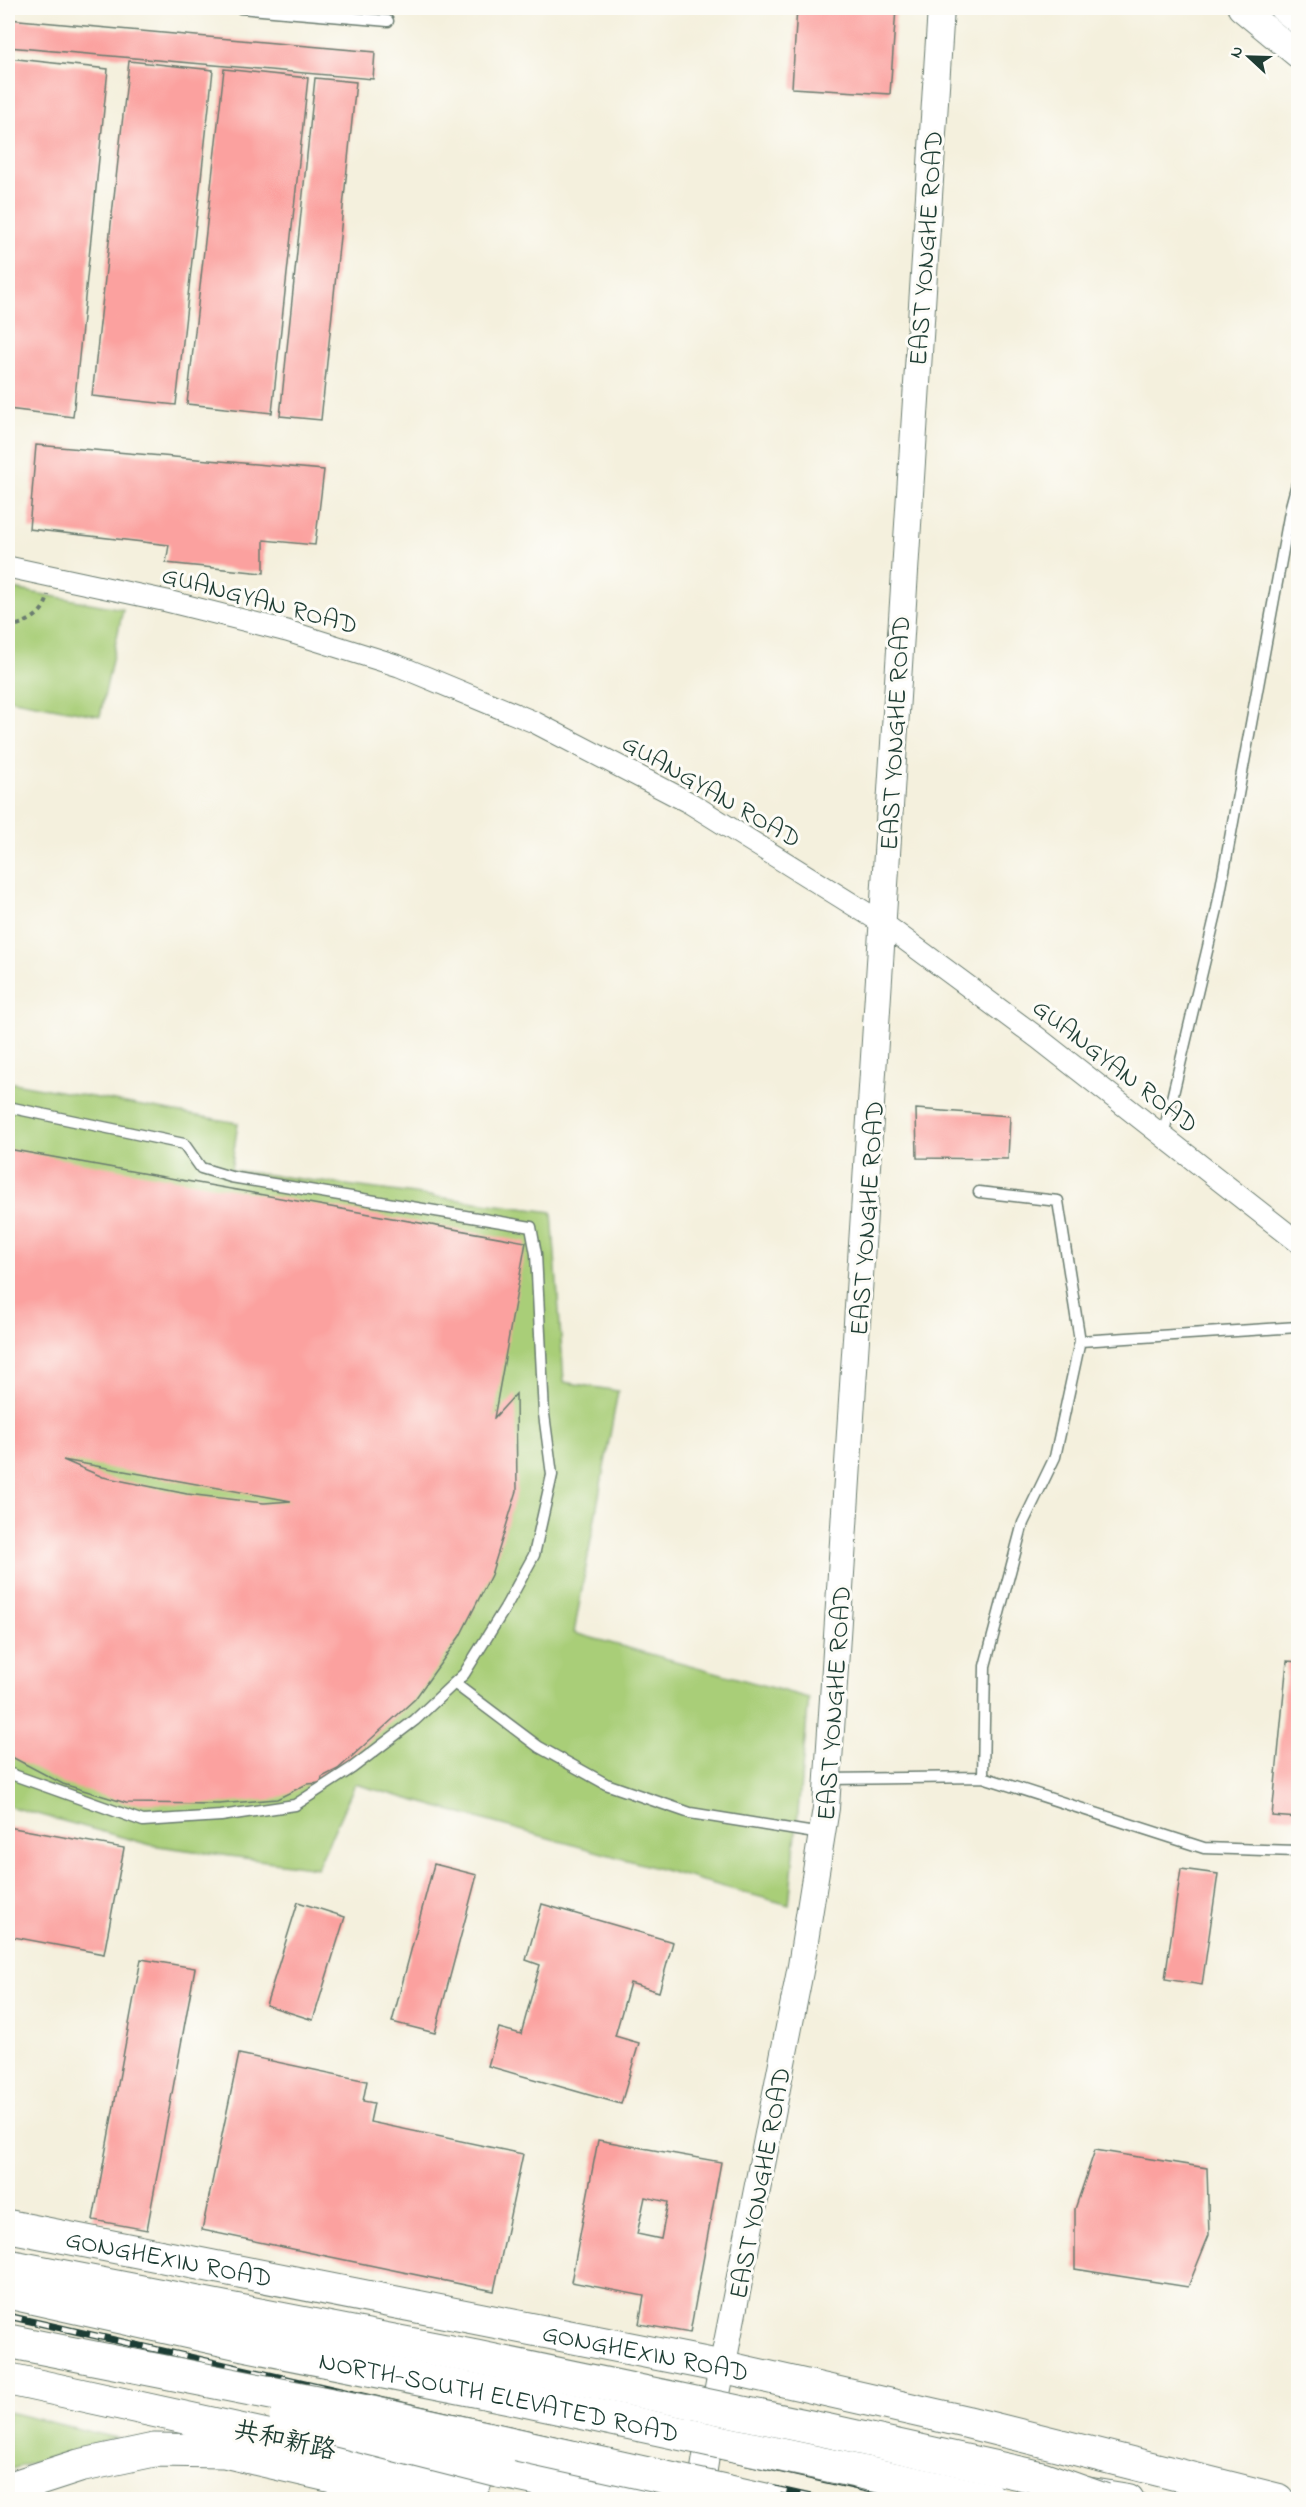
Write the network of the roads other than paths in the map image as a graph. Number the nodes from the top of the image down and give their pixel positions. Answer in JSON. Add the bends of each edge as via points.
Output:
{"nodes":[{"id":1,"x":240,"y":8,"type":"edge"},
{"id":2,"x":941,"y":8,"type":"edge"},
{"id":3,"x":1241,"y":8,"type":"edge"},
{"id":4,"x":1282,"y":8,"type":"edge"},
{"id":5,"x":388,"y":21,"type":"dead end"},
{"id":6,"x":1299,"y":21,"type":"edge"},
{"id":7,"x":1299,"y":55,"type":"edge"},
{"id":8,"x":1299,"y":480,"type":"edge"},
{"id":9,"x":8,"y":567,"type":"edge"},
{"id":10,"x":884,"y":924,"type":"junction"},
{"id":11,"x":8,"y":1107,"type":"edge"},
{"id":12,"x":1163,"y":1136,"type":"junction"},
{"id":13,"x":980,"y":1192,"type":"dead end"},
{"id":14,"x":1299,"y":1242,"type":"edge"},
{"id":15,"x":1299,"y":1327,"type":"edge"},
{"id":16,"x":1080,"y":1341,"type":"junction"},
{"id":17,"x":454,"y":1683,"type":"junction"},
{"id":18,"x":8,"y":1773,"type":"edge"},
{"id":19,"x":983,"y":1777,"type":"junction"},
{"id":20,"x":828,"y":1779,"type":"junction"},
{"id":21,"x":823,"y":1834,"type":"junction"},
{"id":22,"x":1299,"y":1851,"type":"edge"},
{"id":23,"x":8,"y":2226,"type":"edge"},
{"id":24,"x":8,"y":2261,"type":"edge"},
{"id":25,"x":8,"y":2266,"type":"edge"},
{"id":26,"x":210,"y":2266,"type":"junction"},
{"id":27,"x":8,"y":2292,"type":"edge"},
{"id":28,"x":167,"y":2296,"type":"junction"},
{"id":29,"x":8,"y":2341,"type":"edge"},
{"id":30,"x":8,"y":2347,"type":"edge"},
{"id":31,"x":8,"y":2361,"type":"edge"},
{"id":32,"x":724,"y":2367,"type":"junction"},
{"id":33,"x":8,"y":2379,"type":"edge"},
{"id":34,"x":308,"y":2407,"type":"junction"},
{"id":35,"x":712,"y":2419,"type":"junction"},
{"id":36,"x":232,"y":2427,"type":"junction"},
{"id":37,"x":337,"y":2450,"type":"junction"},
{"id":38,"x":8,"y":2489,"type":"edge"},
{"id":39,"x":704,"y":2498,"type":"edge"},
{"id":40,"x":437,"y":2499,"type":"edge"},
{"id":41,"x":562,"y":2499,"type":"edge"},
{"id":42,"x":636,"y":2499,"type":"edge"},
{"id":43,"x":766,"y":2499,"type":"edge"},
{"id":44,"x":991,"y":2499,"type":"edge"},
{"id":45,"x":1104,"y":2499,"type":"edge"},
{"id":46,"x":1128,"y":2499,"type":"edge"},
{"id":47,"x":1279,"y":2499,"type":"edge"}],
"edges":[{"from":1,"to":5,"type":"lane"},
{"from":2,"to":10,"type":"street","name":"EAST YONGHE ROAD"},
{"from":3,"to":7,"type":"street"},
{"from":4,"to":6,"type":"street"},
{"from":8,"to":12,"type":"lane","via":[[1217,909]]},
{"from":9,"to":10,"type":"street","name":"GUANGYAN ROAD","via":[[276,628],[410,670],[534,722],[690,803]]},
{"from":10,"to":12,"type":"street","name":"GUANGYAN ROAD"},
{"from":10,"to":20,"type":"street","name":"EAST YONGHE ROAD"},
{"from":11,"to":17,"type":"lane","via":[[184,1144],[201,1168],[231,1177],[531,1227],[552,1475],[534,1555],[464,1674]]},
{"from":12,"to":14,"type":"street","name":"GUANGYAN ROAD"},
{"from":13,"to":16,"type":"lane","via":[[1058,1201]]},
{"from":15,"to":16,"type":"lane"},
{"from":16,"to":19,"type":"lane","via":[[1055,1457],[1023,1523],[985,1666]]},
{"from":17,"to":18,"type":"lane","via":[[415,1720],[295,1805],[221,1816],[143,1821]]},
{"from":17,"to":21,"type":"lane","via":[[539,1747],[606,1784],[690,1813]]},
{"from":19,"to":20,"type":"lane"},
{"from":19,"to":22,"type":"lane","via":[[1204,1848]]},
{"from":20,"to":21,"type":"street","name":"EAST YONGHE ROAD"},
{"from":21,"to":32,"type":"street","name":"EAST YONGHE ROAD"},
{"from":23,"to":26,"type":"main road","name":"GONGHEXIN ROAD"},
{"from":24,"to":28,"type":"main road","name":"GONGHEXIN ROAD"},
{"from":25,"to":45,"type":"highway","bridge":true,"via":[[829,2431],[1042,2478]]},
{"from":26,"to":28,"type":"main road"},
{"from":26,"to":32,"type":"main road","name":"GONGHEXIN ROAD"},
{"from":27,"to":44,"type":"highway","name":"NORTH-SOUTH ELEVATED ROAD","bridge":true},
{"from":28,"to":35,"type":"main road","name":"GONGHEXIN ROAD"},
{"from":29,"to":43,"type":"highway","name":"NORTH-SOUTH ELEVATED ROAD","bridge":true,"via":[[372,2413]]},
{"from":30,"to":34,"type":"main road","via":[[126,2365]]},
{"from":31,"to":42,"type":"highway","bridge":true,"via":[[277,2415],[499,2471]]},
{"from":32,"to":35,"type":"street","name":"EAST YONGHE ROAD"},
{"from":32,"to":47,"type":"main road","name":"GONGHEXIN ROAD"},
{"from":33,"to":36,"type":"main road","name":"共和新路"},
{"from":34,"to":36,"type":"main road"},
{"from":34,"to":37,"type":"main road"},
{"from":34,"to":39,"type":"main road"},
{"from":35,"to":39,"type":"street","name":"EAST YONGHE ROAD"},
{"from":35,"to":46,"type":"main road","name":"GONGHEXIN ROAD","via":[[1054,2489]]},
{"from":36,"to":37,"type":"main road","name":"共和新路"},
{"from":37,"to":41,"type":"main road","name":"共和新路"},
{"from":38,"to":40,"type":"highway","via":[[79,2466],[154,2450],[224,2451]]}]}
